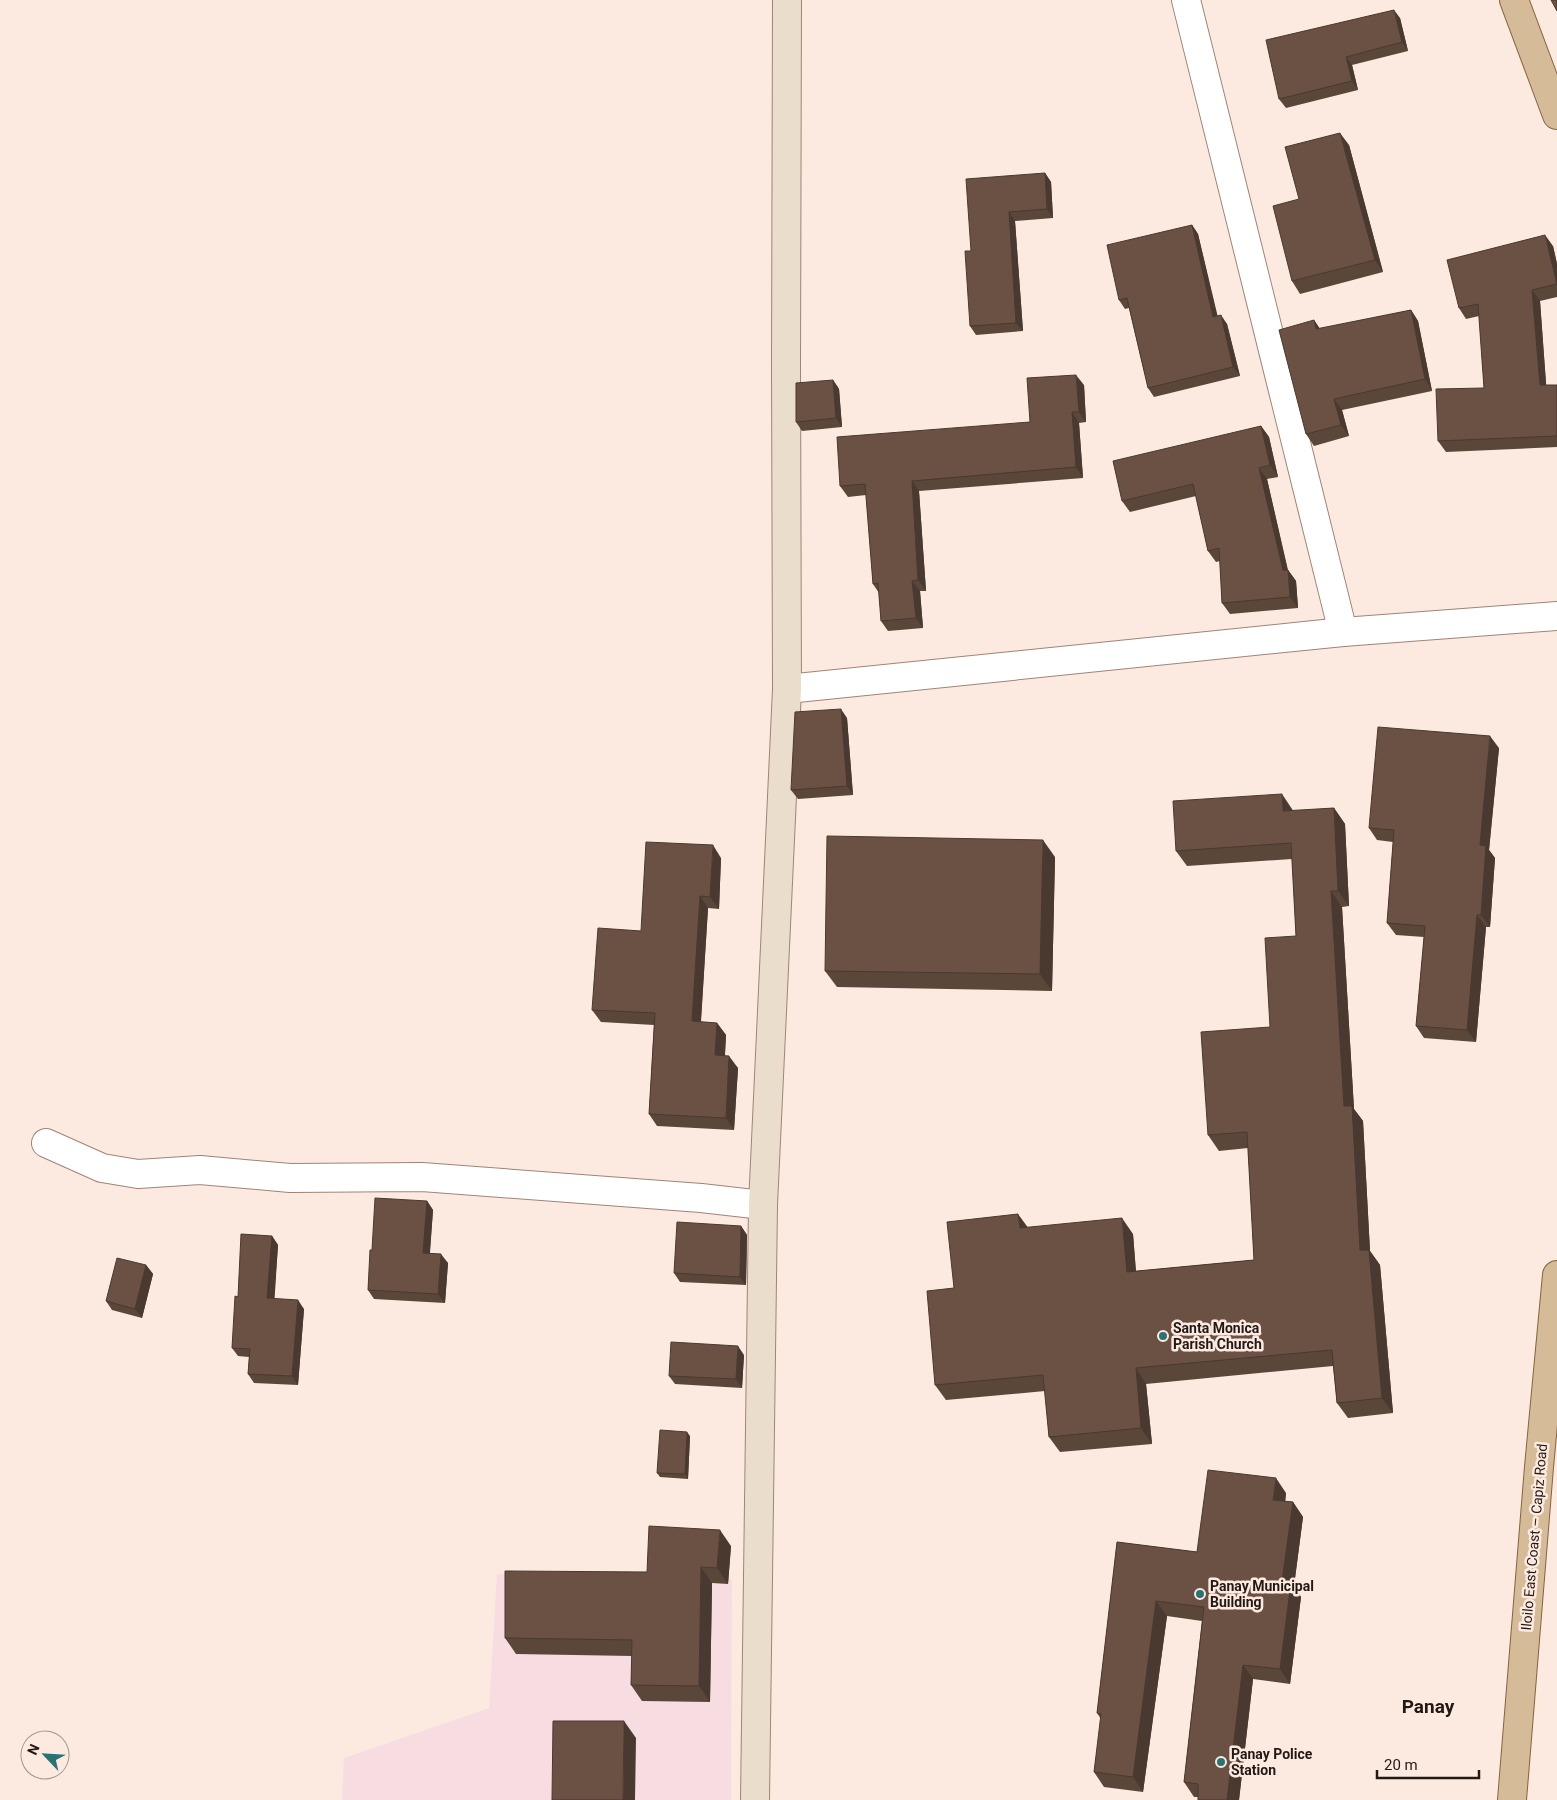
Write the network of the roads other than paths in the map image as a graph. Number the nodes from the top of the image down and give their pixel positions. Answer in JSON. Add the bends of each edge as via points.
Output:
{"nodes":[{"id":1,"x":787,"y":0,"type":"edge"},
{"id":2,"x":1186,"y":0,"type":"edge"},
{"id":3,"x":1514,"y":0,"type":"edge"},
{"id":4,"x":1557,"y":115,"type":"edge"},
{"id":5,"x":1557,"y":616,"type":"edge"},
{"id":6,"x":1343,"y":632,"type":"junction"},
{"id":7,"x":787,"y":689,"type":"junction"},
{"id":8,"x":46,"y":1143,"type":"dead end"},
{"id":9,"x":763,"y":1205,"type":"junction"},
{"id":10,"x":1557,"y":1275,"type":"edge"},
{"id":11,"x":754,"y":1800,"type":"edge"},
{"id":12,"x":1512,"y":1800,"type":"edge"}],
"edges":[{"from":1,"to":7,"type":"street"},
{"from":2,"to":6,"type":"street"},
{"from":3,"to":4,"type":"main road"},
{"from":5,"to":6,"type":"street"},
{"from":6,"to":7,"type":"street"},
{"from":7,"to":9,"type":"street"},
{"from":8,"to":9,"type":"street","via":[[102,1168],[138,1174],[200,1170],[290,1178],[422,1177]]},
{"from":9,"to":11,"type":"street"},
{"from":10,"to":12,"type":"main road","name":"Iloilo East Coast – Capiz Road"}]}
